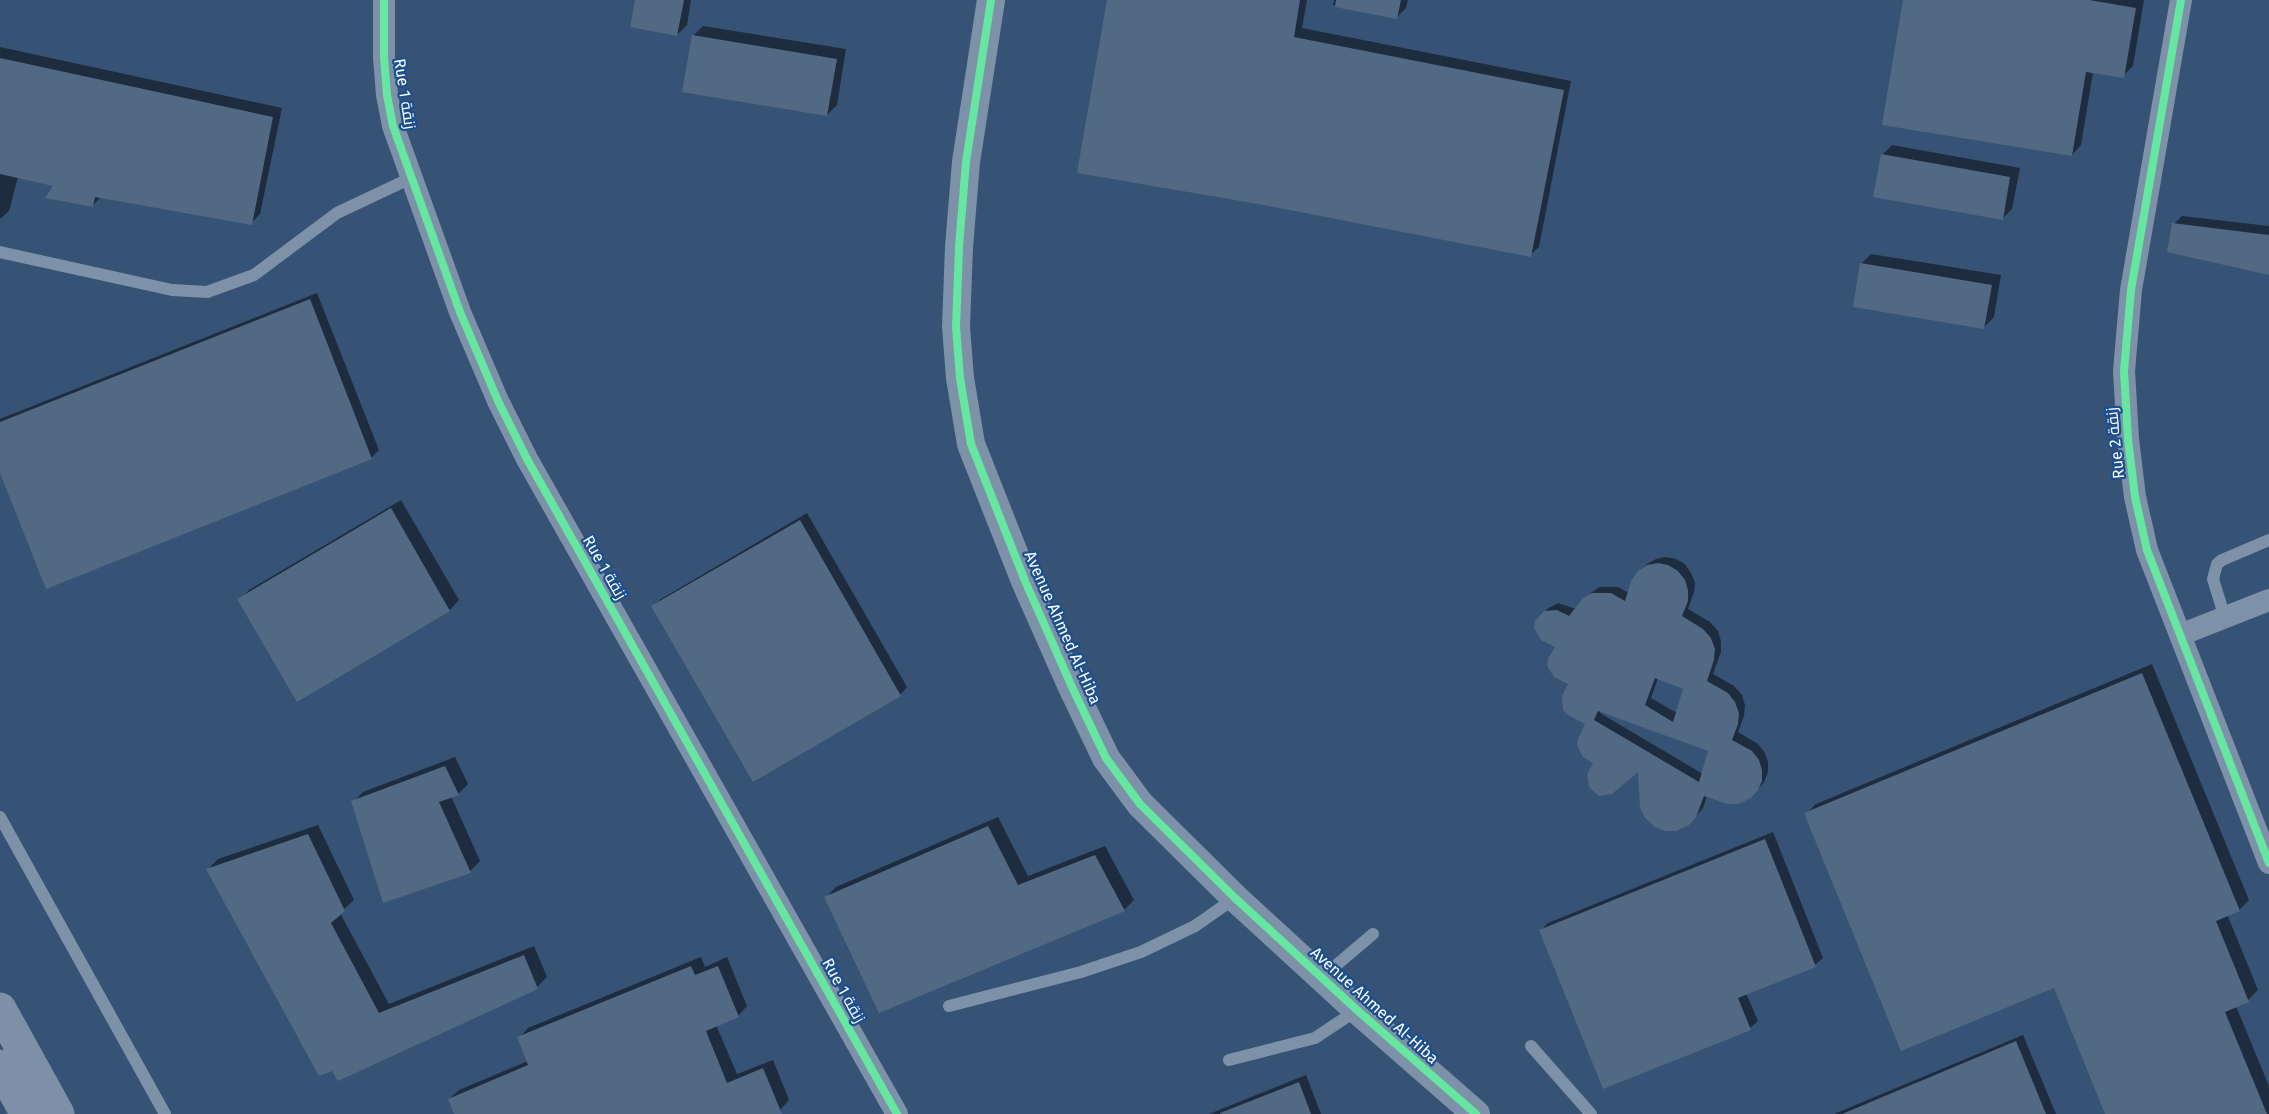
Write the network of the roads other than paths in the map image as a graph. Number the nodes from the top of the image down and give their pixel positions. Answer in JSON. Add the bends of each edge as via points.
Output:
{"nodes":[{"id":1,"x":384,"y":0,"type":"edge"},
{"id":2,"x":990,"y":0,"type":"edge"},
{"id":3,"x":2181,"y":0,"type":"edge"},
{"id":4,"x":411,"y":178,"type":"junction"},
{"id":5,"x":0,"y":252,"type":"edge"},
{"id":6,"x":2269,"y":540,"type":"edge"},
{"id":7,"x":2269,"y":600,"type":"edge"},
{"id":8,"x":2225,"y":618,"type":"junction"},
{"id":9,"x":2180,"y":635,"type":"junction"},
{"id":10,"x":0,"y":817,"type":"edge"},
{"id":11,"x":2269,"y":862,"type":"edge"},
{"id":12,"x":1235,"y":898,"type":"junction"},
{"id":13,"x":1373,"y":934,"type":"dead end"},
{"id":14,"x":1322,"y":978,"type":"junction"},
{"id":15,"x":949,"y":1006,"type":"dead end"},
{"id":16,"x":0,"y":1009,"type":"edge"},
{"id":17,"x":1357,"y":1010,"type":"junction"},
{"id":18,"x":1531,"y":1046,"type":"dead end"},
{"id":19,"x":1228,"y":1060,"type":"dead end"},
{"id":20,"x":0,"y":1066,"type":"edge"},
{"id":21,"x":27,"y":1114,"type":"edge"},
{"id":22,"x":58,"y":1114,"type":"edge"},
{"id":23,"x":165,"y":1114,"type":"edge"},
{"id":24,"x":897,"y":1114,"type":"edge"},
{"id":25,"x":1476,"y":1114,"type":"edge"},
{"id":26,"x":1591,"y":1114,"type":"edge"}],
"edges":[{"from":1,"to":4,"type":"street","name":"Rue 1 زنقة","via":[[387,94],[393,126]]},
{"from":2,"to":12,"type":"street","name":"Avenue Ahmed Al-Hiba","via":[[966,162],[959,247],[956,327],[971,444],[1025,580],[1106,759],[1140,804]]},
{"from":3,"to":9,"type":"street","name":"Rue 2 زنقة","via":[[2132,279],[2124,371],[2135,497],[2147,550]]},
{"from":4,"to":5,"type":"lane","via":[[337,213],[254,275],[207,292],[172,290]]},
{"from":4,"to":24,"type":"street","name":"Rue 1 زنقة","via":[[478,357],[526,459]]},
{"from":6,"to":8,"type":"lane","via":[[2217,564],[2213,579]]},
{"from":7,"to":8,"type":"street"},
{"from":8,"to":9,"type":"street"},
{"from":9,"to":11,"type":"street","name":"Rue 2 زنقة"},
{"from":10,"to":23,"type":"lane"},
{"from":12,"to":14,"type":"street","name":"Avenue Ahmed Al-Hiba"},
{"from":12,"to":15,"type":"lane","via":[[1195,926],[1141,952],[1081,972]]},
{"from":13,"to":14,"type":"lane"},
{"from":14,"to":17,"type":"street","name":"Avenue Ahmed Al-Hiba"},
{"from":16,"to":22,"type":"highway"},
{"from":17,"to":19,"type":"lane","via":[[1315,1038]]},
{"from":17,"to":25,"type":"street","name":"Avenue Ahmed Al-Hiba"},
{"from":18,"to":26,"type":"lane"},
{"from":20,"to":21,"type":"highway"}]}
